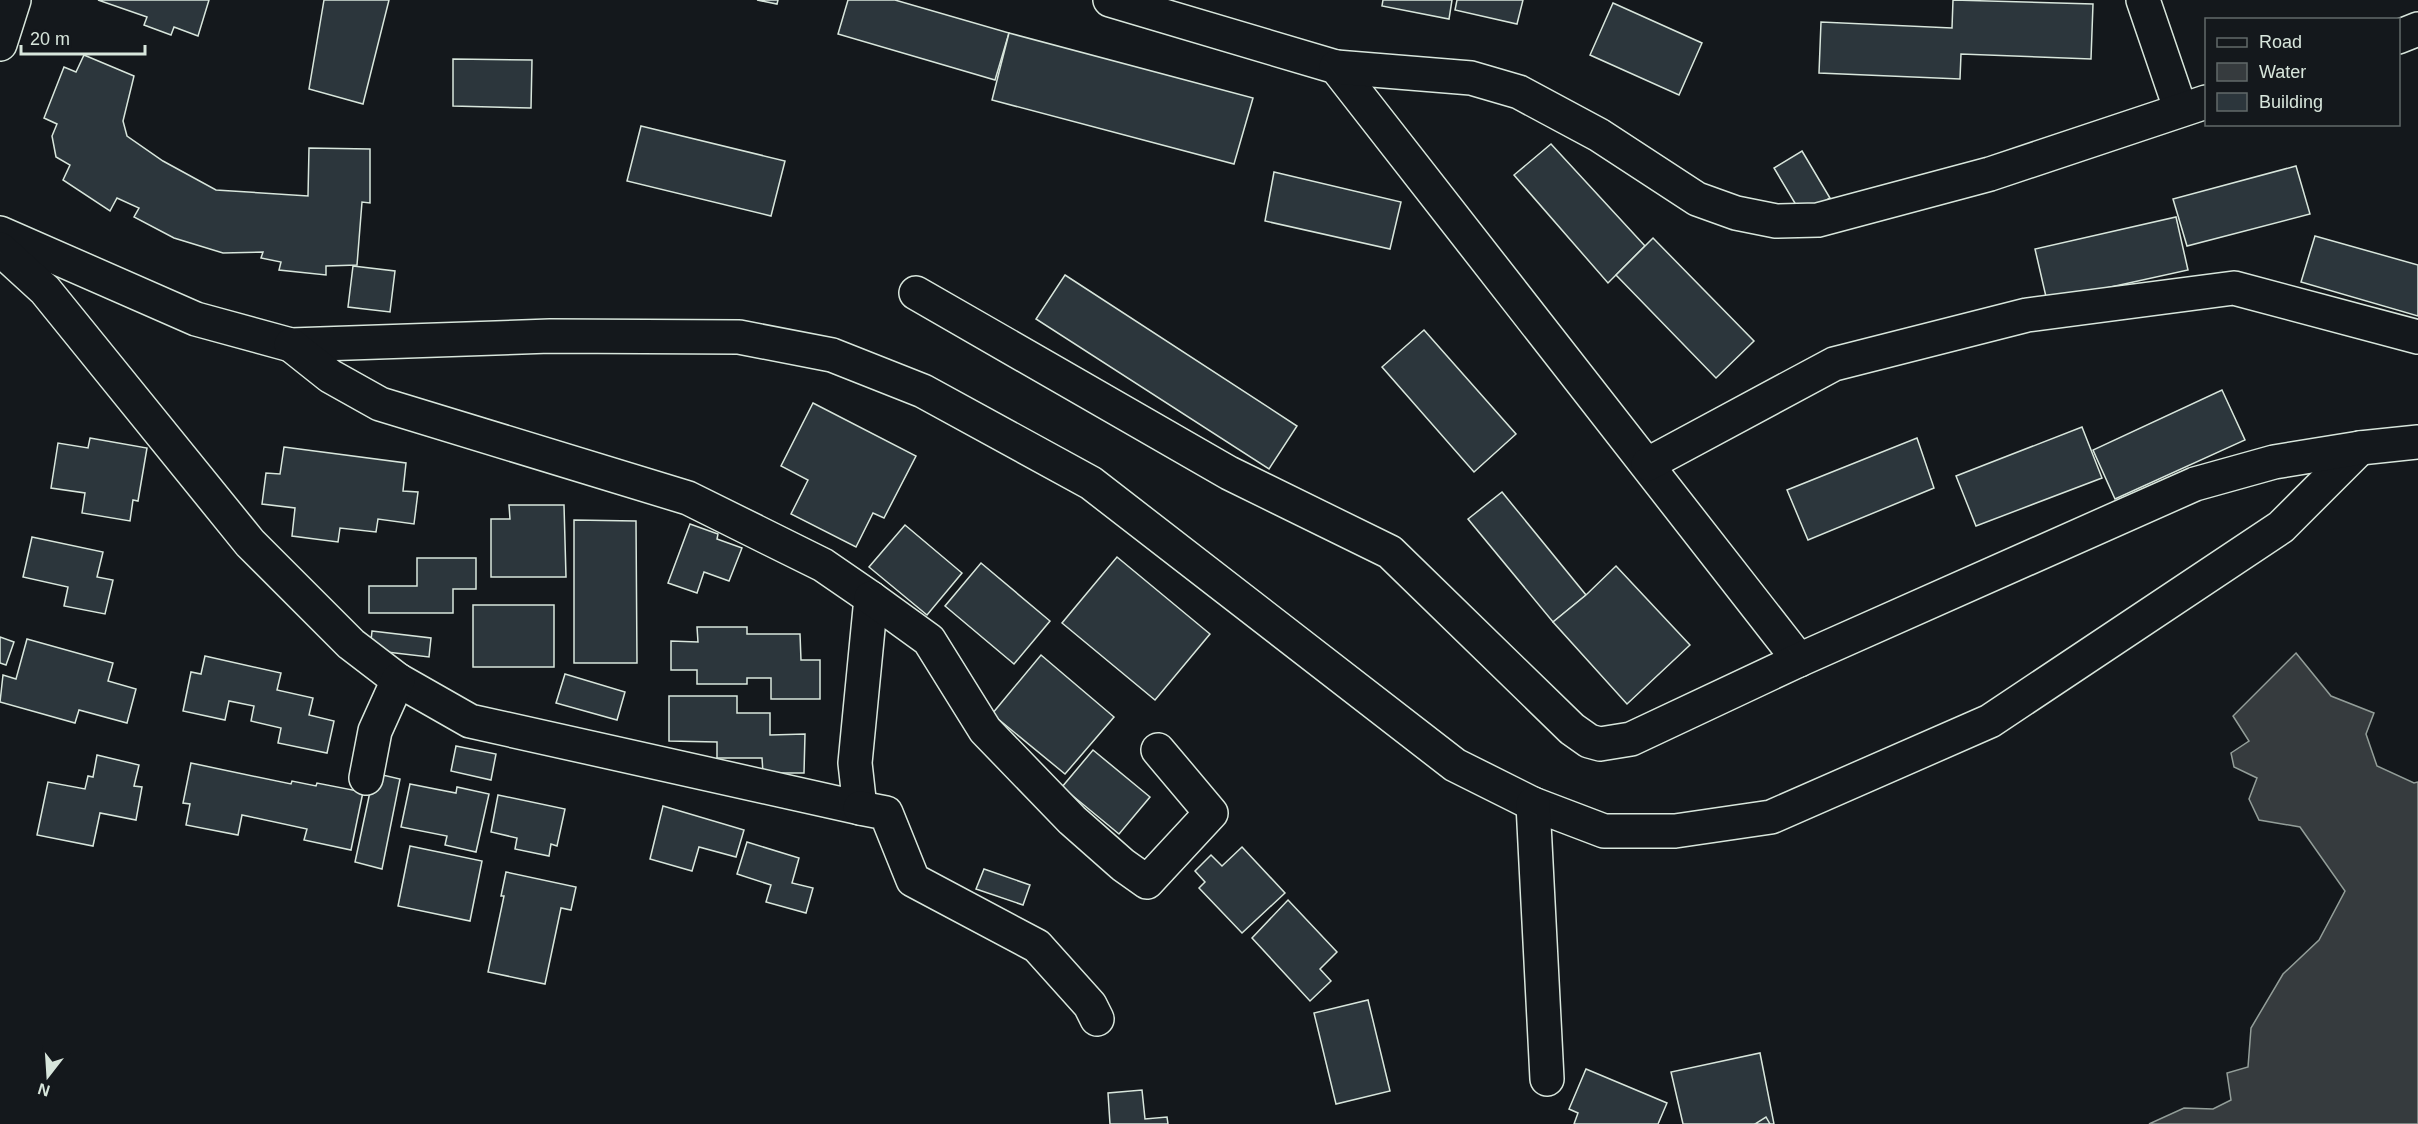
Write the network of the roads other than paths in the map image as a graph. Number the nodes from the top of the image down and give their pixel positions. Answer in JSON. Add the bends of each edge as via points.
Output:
{"nodes":[{"id":1,"x":14,"y":0,"type":"edge"},
{"id":2,"x":1110,"y":0,"type":"edge"},
{"id":3,"x":2143,"y":0,"type":"edge"},
{"id":4,"x":2418,"y":29,"type":"edge"},
{"id":5,"x":2400,"y":36,"type":"edge"},
{"id":6,"x":0,"y":44,"type":"edge"},
{"id":7,"x":1336,"y":67,"type":"junction"},
{"id":8,"x":2193,"y":105,"type":"edge"},
{"id":9,"x":0,"y":233,"type":"edge"},
{"id":10,"x":0,"y":249,"type":"edge"},
{"id":11,"x":916,"y":293,"type":"dead end"},
{"id":12,"x":2418,"y":337,"type":"edge"},
{"id":13,"x":291,"y":345,"type":"junction"},
{"id":14,"x":2418,"y":442,"type":"edge"},
{"id":15,"x":2360,"y":448,"type":"junction"},
{"id":16,"x":1648,"y":464,"type":"junction"},
{"id":17,"x":871,"y":598,"type":"junction"},
{"id":18,"x":1799,"y":660,"type":"junction"},
{"id":19,"x":398,"y":680,"type":"junction"},
{"id":20,"x":1158,"y":750,"type":"dead end"},
{"id":21,"x":366,"y":778,"type":"dead end"},
{"id":22,"x":1533,"y":804,"type":"junction"},
{"id":23,"x":860,"y":808,"type":"junction"},
{"id":24,"x":1097,"y":1019,"type":"dead end"},
{"id":25,"x":1548,"y":1079,"type":"dead end"}],
"edges":[{"from":1,"to":6,"type":"street"},
{"from":2,"to":7,"type":"street"},
{"from":3,"to":8,"type":"street"},
{"from":4,"to":5,"type":"street"},
{"from":7,"to":8,"type":"street","via":[[1471,78],[1519,92],[1599,135],[1697,199],[1736,213],[1776,221],[1818,220],[1990,174]]},
{"from":7,"to":16,"type":"street"},
{"from":9,"to":13,"type":"street","via":[[196,319]]},
{"from":10,"to":19,"type":"street","via":[[45,290],[250,543],[351,644]]},
{"from":11,"to":18,"type":"street","via":[[1229,473],[1390,552],[1572,729],[1589,741],[1610,745],[1630,739]]},
{"from":12,"to":16,"type":"street","via":[[2234,288],[2026,315],[1834,364]]},
{"from":13,"to":17,"type":"street","via":[[330,376],[380,404],[688,498],[823,565]]},
{"from":13,"to":22,"type":"street","via":[[550,336],[739,336],[832,355],[923,391],[1091,483],[1455,765]]},
{"from":14,"to":15,"type":"street"},
{"from":15,"to":18,"type":"street","via":[[2274,462],[2196,484]]},
{"from":15,"to":22,"type":"street","via":[[2281,526],[1990,721],[1771,817],[1675,831],[1604,831]]},
{"from":16,"to":18,"type":"street"},
{"from":17,"to":20,"type":"street","via":[[929,640],[985,730],[1072,820],[1147,882],[1210,813]]},
{"from":17,"to":23,"type":"street","via":[[855,763]]},
{"from":19,"to":21,"type":"street","via":[[375,731]]},
{"from":19,"to":23,"type":"street","via":[[470,721]]},
{"from":22,"to":25,"type":"street"},
{"from":23,"to":24,"type":"street","via":[[886,813],[914,880],[1037,946],[1090,1005]]}]}
